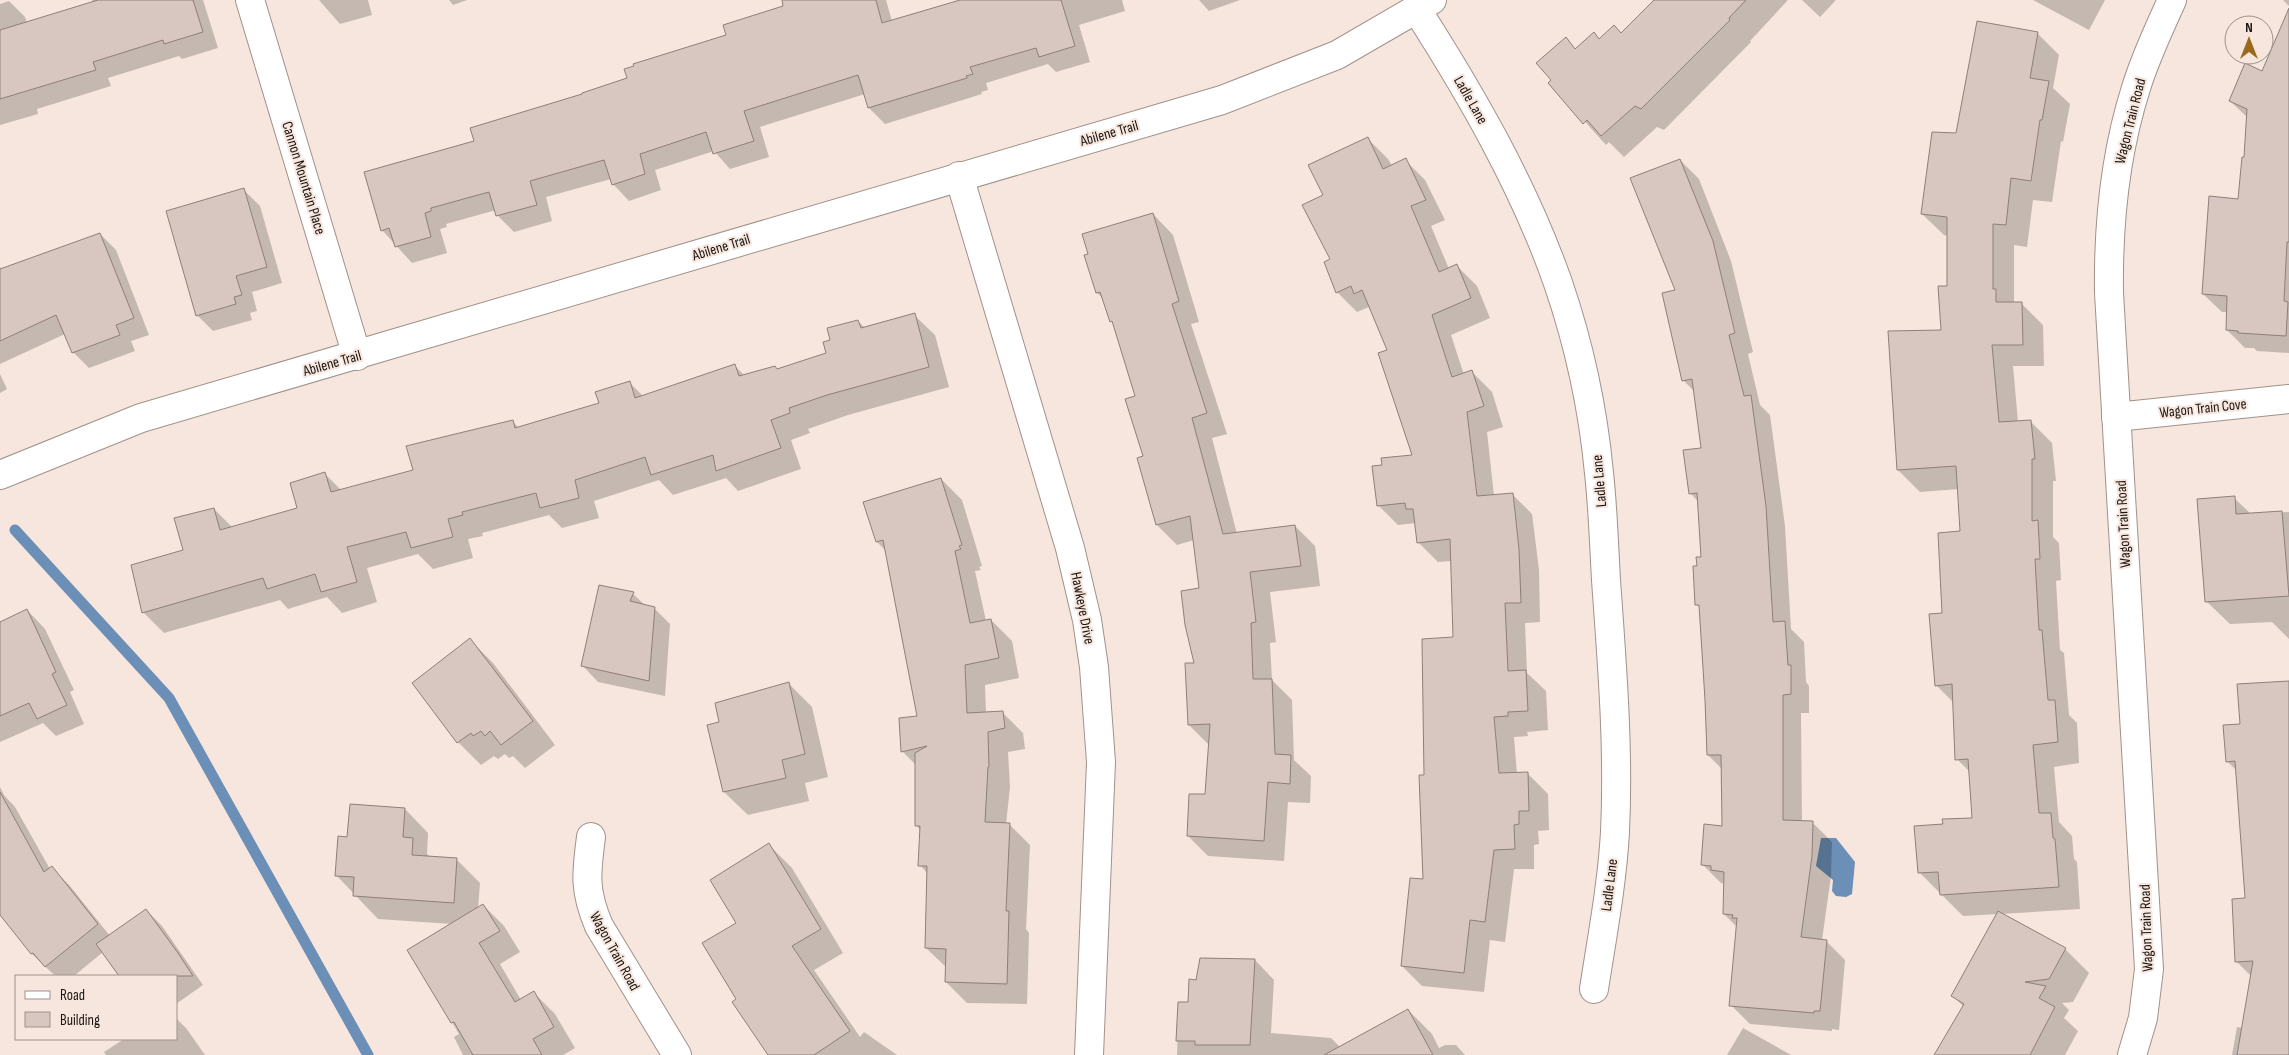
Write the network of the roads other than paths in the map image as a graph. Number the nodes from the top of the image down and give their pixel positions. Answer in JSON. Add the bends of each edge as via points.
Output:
{"nodes":[{"id":1,"x":250,"y":0,"type":"edge"},
{"id":2,"x":2172,"y":0,"type":"edge"},
{"id":3,"x":1425,"y":5,"type":"edge"},
{"id":4,"x":959,"y":176,"type":"junction"},
{"id":5,"x":357,"y":356,"type":"junction"},
{"id":6,"x":2289,"y":399,"type":"edge"},
{"id":7,"x":2116,"y":417,"type":"junction"},
{"id":8,"x":0,"y":475,"type":"edge"},
{"id":9,"x":591,"y":837,"type":"dead end"},
{"id":10,"x":1594,"y":989,"type":"dead end"},
{"id":11,"x":677,"y":1055,"type":"edge"},
{"id":12,"x":1089,"y":1055,"type":"edge"},
{"id":13,"x":2132,"y":1055,"type":"edge"}],
"edges":[{"from":1,"to":5,"type":"street","name":"Cannon Mountain Place"},
{"from":2,"to":7,"type":"street","name":"Wagon Train Road","via":[[2136,88],[2113,198],[2108,247]]},
{"from":3,"to":4,"type":"street","name":"Abilene Trail","via":[[1337,55],[1222,100]]},
{"from":3,"to":10,"type":"street","name":"Ladle Lane","via":[[1445,53],[1517,183],[1538,231],[1558,285],[1590,404],[1599,472],[1616,724],[1613,866]]},
{"from":4,"to":5,"type":"street","name":"Abilene Trail"},
{"from":4,"to":12,"type":"street","name":"Hawkeye Drive","via":[[1070,548],[1094,667],[1101,762]]},
{"from":5,"to":8,"type":"street","name":"Abilene Trail","via":[[142,418]]},
{"from":6,"to":7,"type":"street","name":"Wagon Train Cove"},
{"from":7,"to":13,"type":"street","name":"Wagon Train Road","via":[[2149,969],[2143,1018]]},
{"from":9,"to":11,"type":"street","name":"Wagon Train Road","via":[[586,877],[589,904],[598,926]]}]}
